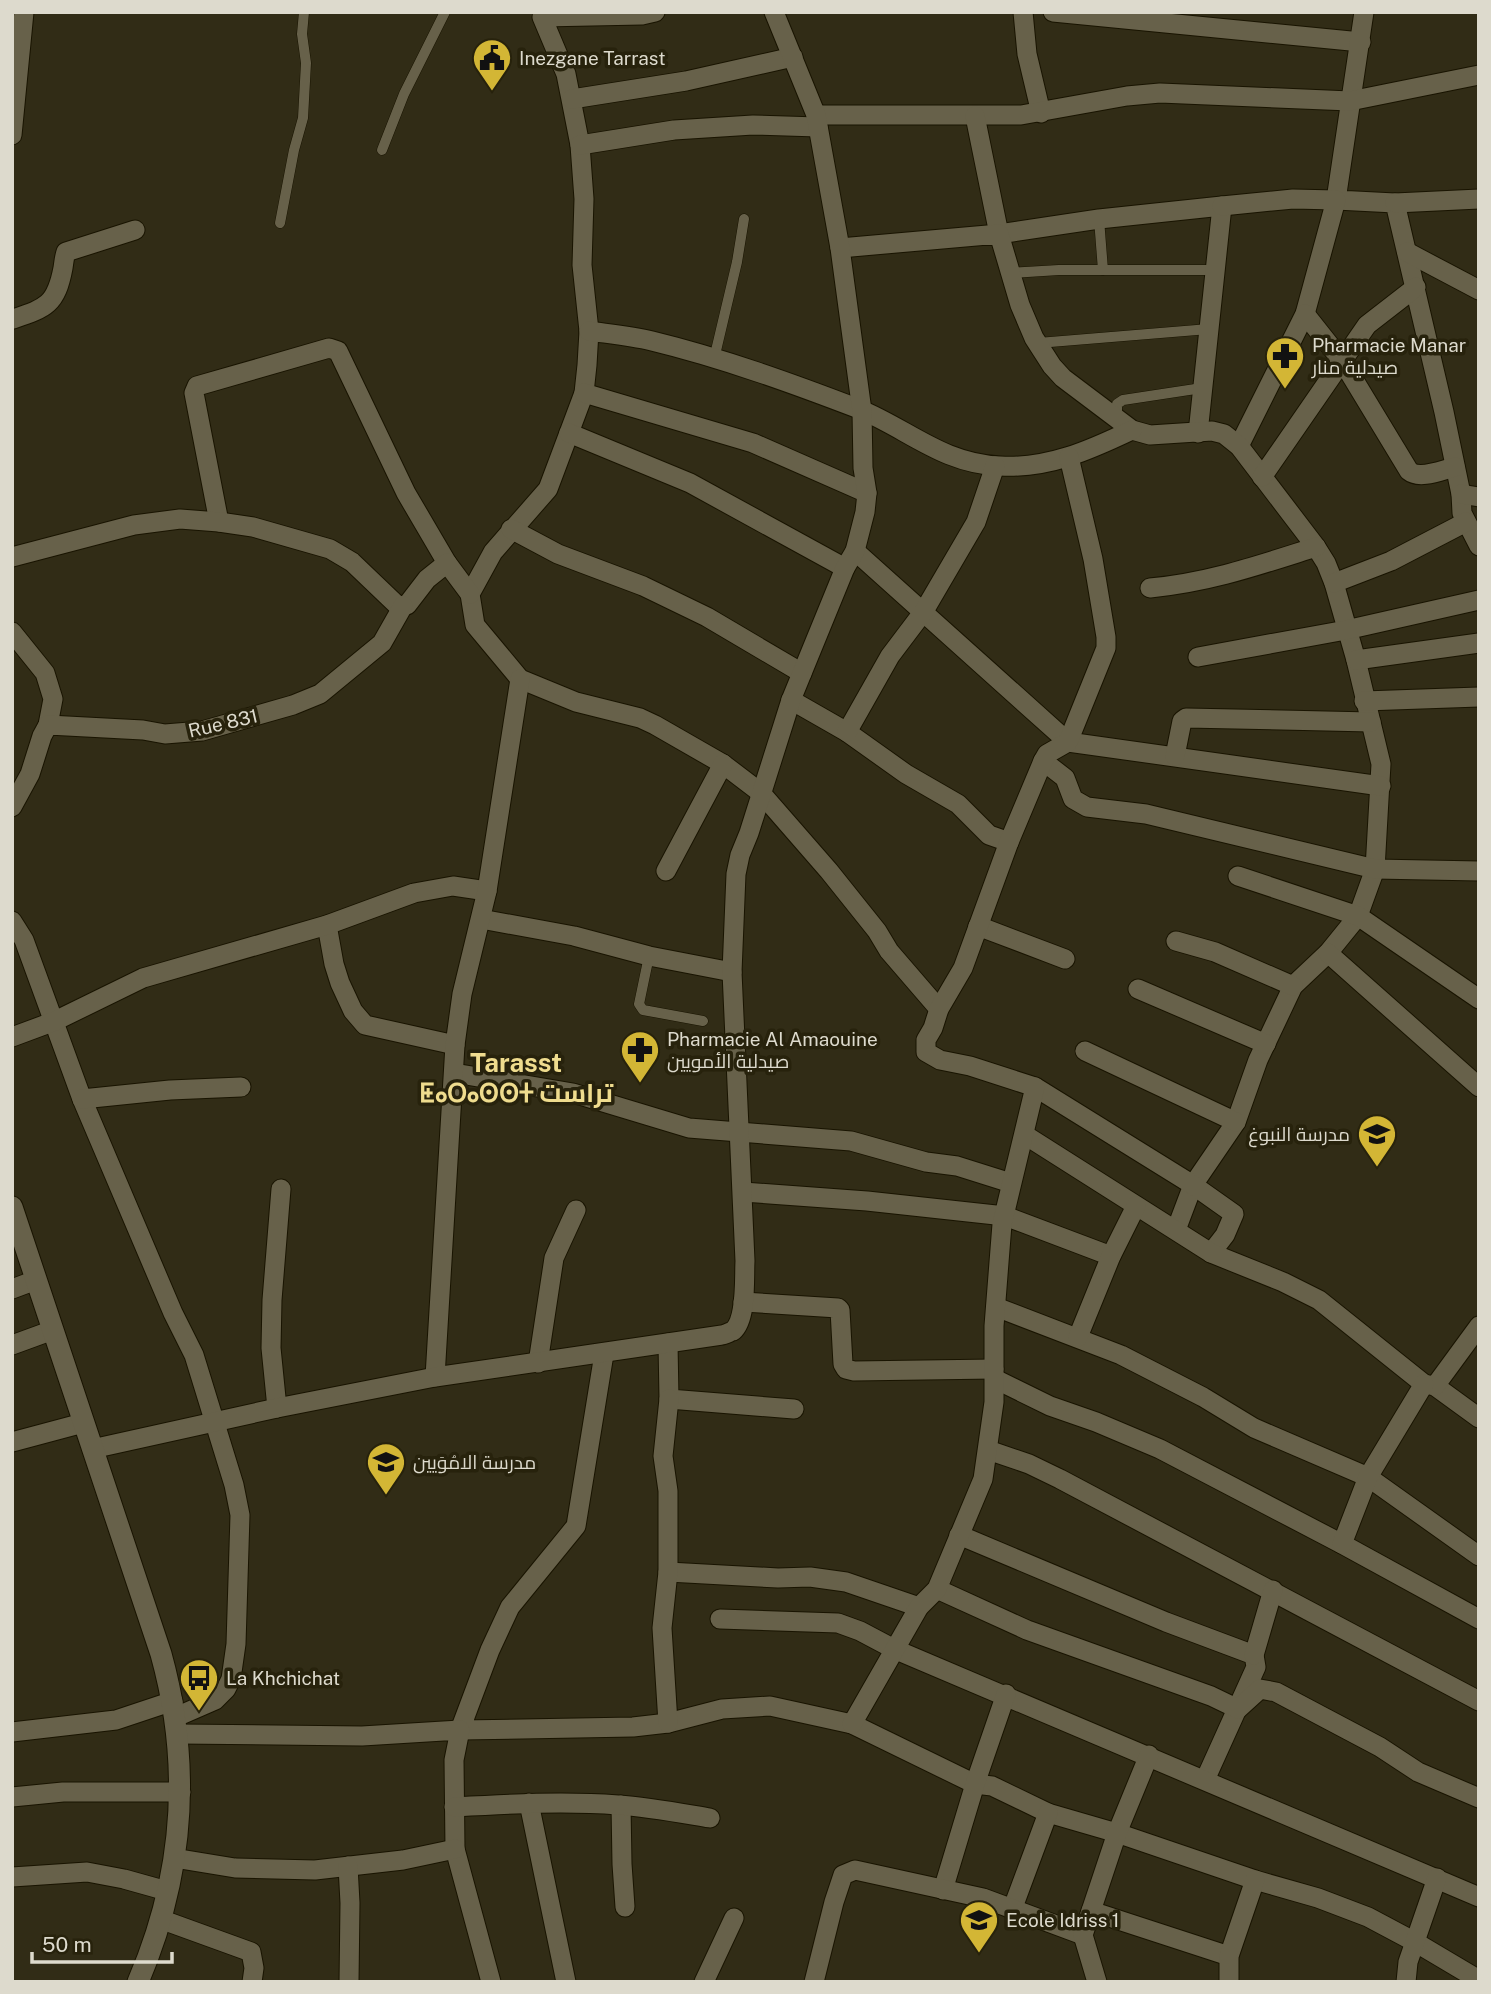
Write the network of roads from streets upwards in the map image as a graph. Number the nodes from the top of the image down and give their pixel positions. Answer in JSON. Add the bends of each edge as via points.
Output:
{"nodes":[{"id":1,"x":24,"y":12,"type":"edge"},
{"id":2,"x":655,"y":12,"type":"edge"},
{"id":3,"x":774,"y":12,"type":"edge"},
{"id":4,"x":1023,"y":12,"type":"edge"},
{"id":5,"x":1053,"y":12,"type":"edge"},
{"id":6,"x":1364,"y":12,"type":"edge"},
{"id":7,"x":535,"y":15,"type":"edge"},
{"id":8,"x":1361,"y":42,"type":"junction"},
{"id":9,"x":793,"y":57,"type":"junction"},
{"id":10,"x":1479,"y":75,"type":"edge"},
{"id":11,"x":572,"y":99,"type":"junction"},
{"id":12,"x":1350,"y":101,"type":"junction"},
{"id":13,"x":1041,"y":113,"type":"junction"},
{"id":14,"x":975,"y":116,"type":"junction"},
{"id":15,"x":817,"y":121,"type":"junction"},
{"id":16,"x":12,"y":135,"type":"edge"},
{"id":17,"x":580,"y":145,"type":"junction"},
{"id":18,"x":1479,"y":199,"type":"edge"},
{"id":19,"x":1336,"y":200,"type":"junction"},
{"id":20,"x":1395,"y":203,"type":"junction"},
{"id":21,"x":1222,"y":206,"type":"junction"},
{"id":22,"x":135,"y":230,"type":"dead end"},
{"id":23,"x":999,"y":234,"type":"junction"},
{"id":24,"x":840,"y":248,"type":"junction"},
{"id":25,"x":1407,"y":252,"type":"junction"},
{"id":26,"x":1416,"y":287,"type":"junction"},
{"id":27,"x":1479,"y":290,"type":"edge"},
{"id":28,"x":12,"y":303,"type":"edge"},
{"id":29,"x":1305,"y":314,"type":"junction"},
{"id":30,"x":13,"y":319,"type":"edge"},
{"id":31,"x":589,"y":331,"type":"junction"},
{"id":32,"x":1343,"y":362,"type":"junction"},
{"id":33,"x":584,"y":393,"type":"junction"},
{"id":34,"x":862,"y":411,"type":"junction"},
{"id":35,"x":1124,"y":424,"type":"junction"},
{"id":36,"x":569,"y":433,"type":"junction"},
{"id":37,"x":1198,"y":433,"type":"junction"},
{"id":38,"x":1239,"y":446,"type":"junction"},
{"id":39,"x":1069,"y":457,"type":"junction"},
{"id":40,"x":995,"y":466,"type":"junction"},
{"id":41,"x":1455,"y":467,"type":"junction"},
{"id":42,"x":1262,"y":477,"type":"junction"},
{"id":43,"x":867,"y":493,"type":"junction"},
{"id":44,"x":1470,"y":495,"type":"edge"},
{"id":45,"x":219,"y":522,"type":"junction"},
{"id":46,"x":1466,"y":522,"type":"junction"},
{"id":47,"x":511,"y":529,"type":"junction"},
{"id":48,"x":1478,"y":545,"type":"edge"},
{"id":49,"x":1317,"y":547,"type":"junction"},
{"id":50,"x":12,"y":557,"type":"edge"},
{"id":51,"x":850,"y":560,"type":"junction"},
{"id":52,"x":447,"y":563,"type":"junction"},
{"id":53,"x":1334,"y":583,"type":"junction"},
{"id":54,"x":1150,"y":588,"type":"dead end"},
{"id":55,"x":470,"y":594,"type":"junction"},
{"id":56,"x":1479,"y":600,"type":"edge"},
{"id":57,"x":403,"y":606,"type":"junction"},
{"id":58,"x":924,"y":611,"type":"junction"},
{"id":59,"x":1346,"y":630,"type":"junction"},
{"id":60,"x":12,"y":632,"type":"edge"},
{"id":61,"x":1479,"y":643,"type":"edge"},
{"id":62,"x":1198,"y":657,"type":"dead end"},
{"id":63,"x":1356,"y":660,"type":"junction"},
{"id":64,"x":802,"y":673,"type":"junction"},
{"id":65,"x":520,"y":679,"type":"junction"},
{"id":66,"x":1479,"y":697,"type":"edge"},
{"id":67,"x":791,"y":701,"type":"junction"},
{"id":68,"x":1364,"y":701,"type":"junction"},
{"id":69,"x":1371,"y":722,"type":"junction"},
{"id":70,"x":48,"y":725,"type":"junction"},
{"id":71,"x":846,"y":732,"type":"junction"},
{"id":72,"x":1068,"y":743,"type":"junction"},
{"id":73,"x":1175,"y":756,"type":"junction"},
{"id":74,"x":1043,"y":761,"type":"junction"},
{"id":75,"x":723,"y":764,"type":"junction"},
{"id":76,"x":1381,"y":786,"type":"junction"},
{"id":77,"x":761,"y":793,"type":"junction"},
{"id":78,"x":12,"y":807,"type":"edge"},
{"id":79,"x":1009,"y":842,"type":"junction"},
{"id":80,"x":1375,"y":869,"type":"junction"},
{"id":81,"x":666,"y":871,"type":"dead end"},
{"id":82,"x":1479,"y":871,"type":"edge"},
{"id":83,"x":1238,"y":876,"type":"dead end"},
{"id":84,"x":487,"y":891,"type":"junction"},
{"id":85,"x":1358,"y":916,"type":"junction"},
{"id":86,"x":481,"y":919,"type":"junction"},
{"id":87,"x":327,"y":925,"type":"junction"},
{"id":88,"x":978,"y":926,"type":"junction"},
{"id":89,"x":14,"y":928,"type":"edge"},
{"id":90,"x":1176,"y":941,"type":"dead end"},
{"id":91,"x":1328,"y":953,"type":"junction"},
{"id":92,"x":1065,"y":959,"type":"dead end"},
{"id":93,"x":732,"y":972,"type":"junction"},
{"id":94,"x":1293,"y":986,"type":"junction"},
{"id":95,"x":1138,"y":989,"type":"dead end"},
{"id":96,"x":1479,"y":999,"type":"edge"},
{"id":97,"x":939,"y":1009,"type":"junction"},
{"id":98,"x":55,"y":1021,"type":"junction"},
{"id":99,"x":12,"y":1037,"type":"edge"},
{"id":100,"x":1266,"y":1044,"type":"junction"},
{"id":101,"x":456,"y":1045,"type":"junction"},
{"id":102,"x":1085,"y":1051,"type":"dead end"},
{"id":103,"x":454,"y":1073,"type":"junction"},
{"id":104,"x":241,"y":1087,"type":"dead end"},
{"id":105,"x":1035,"y":1087,"type":"junction"},
{"id":106,"x":1479,"y":1087,"type":"edge"},
{"id":107,"x":82,"y":1099,"type":"junction"},
{"id":108,"x":1236,"y":1122,"type":"junction"},
{"id":109,"x":741,"y":1134,"type":"junction"},
{"id":110,"x":1025,"y":1135,"type":"junction"},
{"id":111,"x":1011,"y":1182,"type":"junction"},
{"id":112,"x":1192,"y":1185,"type":"junction"},
{"id":113,"x":281,"y":1189,"type":"dead end"},
{"id":114,"x":743,"y":1192,"type":"junction"},
{"id":115,"x":1136,"y":1206,"type":"junction"},
{"id":116,"x":12,"y":1207,"type":"edge"},
{"id":117,"x":576,"y":1210,"type":"dead end"},
{"id":118,"x":1005,"y":1216,"type":"junction"},
{"id":119,"x":1176,"y":1230,"type":"junction"},
{"id":120,"x":1211,"y":1253,"type":"junction"},
{"id":121,"x":1111,"y":1256,"type":"junction"},
{"id":122,"x":36,"y":1280,"type":"junction"},
{"id":123,"x":12,"y":1289,"type":"edge"},
{"id":124,"x":743,"y":1302,"type":"junction"},
{"id":125,"x":996,"y":1307,"type":"junction"},
{"id":126,"x":1479,"y":1326,"type":"edge"},
{"id":127,"x":53,"y":1331,"type":"junction"},
{"id":128,"x":1078,"y":1337,"type":"junction"},
{"id":129,"x":668,"y":1343,"type":"junction"},
{"id":130,"x":12,"y":1345,"type":"edge"},
{"id":131,"x":604,"y":1354,"type":"junction"},
{"id":132,"x":538,"y":1363,"type":"junction"},
{"id":133,"x":995,"y":1374,"type":"junction"},
{"id":134,"x":435,"y":1377,"type":"junction"},
{"id":135,"x":1430,"y":1385,"type":"junction"},
{"id":136,"x":668,"y":1399,"type":"junction"},
{"id":137,"x":277,"y":1408,"type":"junction"},
{"id":138,"x":794,"y":1409,"type":"dead end"},
{"id":139,"x":1479,"y":1418,"type":"edge"},
{"id":140,"x":83,"y":1423,"type":"junction"},
{"id":141,"x":213,"y":1423,"type":"junction"},
{"id":142,"x":12,"y":1442,"type":"edge"},
{"id":143,"x":92,"y":1449,"type":"junction"},
{"id":144,"x":988,"y":1450,"type":"junction"},
{"id":145,"x":1368,"y":1477,"type":"junction"},
{"id":146,"x":959,"y":1535,"type":"junction"},
{"id":147,"x":1342,"y":1544,"type":"junction"},
{"id":148,"x":1479,"y":1556,"type":"edge"},
{"id":149,"x":668,"y":1572,"type":"junction"},
{"id":150,"x":937,"y":1589,"type":"junction"},
{"id":151,"x":1273,"y":1591,"type":"junction"},
{"id":152,"x":919,"y":1607,"type":"junction"},
{"id":153,"x":720,"y":1619,"type":"dead end"},
{"id":154,"x":1479,"y":1619,"type":"edge"},
{"id":155,"x":894,"y":1649,"type":"junction"},
{"id":156,"x":1254,"y":1655,"type":"junction"},
{"id":157,"x":1006,"y":1694,"type":"junction"},
{"id":158,"x":1479,"y":1701,"type":"edge"},
{"id":159,"x":1238,"y":1709,"type":"junction"},
{"id":160,"x":176,"y":1717,"type":"junction"},
{"id":161,"x":667,"y":1723,"type":"junction"},
{"id":162,"x":852,"y":1724,"type":"junction"},
{"id":163,"x":460,"y":1730,"type":"junction"},
{"id":164,"x":12,"y":1732,"type":"edge"},
{"id":165,"x":1149,"y":1755,"type":"junction"},
{"id":166,"x":1205,"y":1780,"type":"junction"},
{"id":167,"x":975,"y":1784,"type":"junction"},
{"id":168,"x":181,"y":1792,"type":"junction"},
{"id":169,"x":12,"y":1797,"type":"edge"},
{"id":170,"x":1479,"y":1798,"type":"edge"},
{"id":171,"x":529,"y":1802,"type":"junction"},
{"id":172,"x":621,"y":1805,"type":"junction"},
{"id":173,"x":454,"y":1807,"type":"junction"},
{"id":174,"x":1048,"y":1813,"type":"junction"},
{"id":175,"x":710,"y":1818,"type":"dead end"},
{"id":176,"x":1117,"y":1833,"type":"junction"},
{"id":177,"x":455,"y":1849,"type":"junction"},
{"id":178,"x":174,"y":1858,"type":"junction"},
{"id":179,"x":348,"y":1866,"type":"junction"},
{"id":180,"x":12,"y":1877,"type":"edge"},
{"id":181,"x":1437,"y":1878,"type":"junction"},
{"id":182,"x":1255,"y":1880,"type":"junction"},
{"id":183,"x":943,"y":1890,"type":"junction"},
{"id":184,"x":167,"y":1891,"type":"junction"},
{"id":185,"x":1479,"y":1897,"type":"edge"},
{"id":186,"x":625,"y":1907,"type":"dead end"},
{"id":187,"x":1012,"y":1910,"type":"junction"},
{"id":188,"x":1091,"y":1912,"type":"junction"},
{"id":189,"x":734,"y":1918,"type":"dead end"},
{"id":190,"x":160,"y":1919,"type":"junction"},
{"id":191,"x":1083,"y":1935,"type":"junction"},
{"id":192,"x":1415,"y":1942,"type":"junction"},
{"id":193,"x":1229,"y":1956,"type":"junction"},
{"id":194,"x":1479,"y":1980,"type":"edge"},
{"id":195,"x":138,"y":1982,"type":"edge"},
{"id":196,"x":252,"y":1982,"type":"edge"},
{"id":197,"x":349,"y":1982,"type":"edge"},
{"id":198,"x":491,"y":1982,"type":"edge"},
{"id":199,"x":566,"y":1982,"type":"edge"},
{"id":200,"x":704,"y":1982,"type":"edge"},
{"id":201,"x":814,"y":1982,"type":"edge"},
{"id":202,"x":1097,"y":1982,"type":"edge"},
{"id":203,"x":1229,"y":1982,"type":"edge"},
{"id":204,"x":1406,"y":1982,"type":"edge"}],
"edges":[{"from":1,"to":16,"type":"street"},
{"from":2,"to":7,"type":"street"},
{"from":3,"to":9,"type":"street"},
{"from":4,"to":13,"type":"street"},
{"from":5,"to":8,"type":"street"},
{"from":6,"to":8,"type":"street"},
{"from":7,"to":11,"type":"street","via":[[566,74]]},
{"from":8,"to":12,"type":"street"},
{"from":9,"to":11,"type":"street","via":[[686,81]]},
{"from":9,"to":15,"type":"street"},
{"from":10,"to":12,"type":"street"},
{"from":11,"to":17,"type":"street"},
{"from":12,"to":13,"type":"street","via":[[1160,93]]},
{"from":12,"to":19,"type":"street"},
{"from":13,"to":14,"type":"street"},
{"from":14,"to":15,"type":"street"},
{"from":14,"to":23,"type":"street"},
{"from":15,"to":17,"type":"street","via":[[674,130]]},
{"from":15,"to":24,"type":"street"},
{"from":17,"to":31,"type":"street","via":[[582,265]]},
{"from":18,"to":20,"type":"street"},
{"from":19,"to":20,"type":"street"},
{"from":19,"to":21,"type":"street"},
{"from":19,"to":29,"type":"street"},
{"from":20,"to":25,"type":"street"},
{"from":21,"to":23,"type":"street"},
{"from":21,"to":37,"type":"street"},
{"from":22,"to":30,"type":"street","via":[[66,252],[51,303]]},
{"from":23,"to":24,"type":"street"},
{"from":23,"to":35,"type":"street","via":[[1020,305],[1037,343],[1063,378]]},
{"from":24,"to":34,"type":"street"},
{"from":25,"to":26,"type":"street"},
{"from":25,"to":27,"type":"street"},
{"from":26,"to":32,"type":"street","via":[[1367,325]]},
{"from":26,"to":41,"type":"street"},
{"from":28,"to":30,"type":"street"},
{"from":29,"to":32,"type":"street"},
{"from":29,"to":38,"type":"street"},
{"from":31,"to":33,"type":"street"},
{"from":31,"to":34,"type":"street","via":[[651,341],[742,366]]},
{"from":32,"to":41,"type":"street","via":[[1409,471],[1421,475]]},
{"from":32,"to":42,"type":"street"},
{"from":33,"to":36,"type":"street"},
{"from":33,"to":43,"type":"street","via":[[753,443]]},
{"from":34,"to":40,"type":"street","via":[[931,448]]},
{"from":34,"to":43,"type":"street"},
{"from":35,"to":37,"type":"street","via":[[1150,435]]},
{"from":35,"to":39,"type":"street","via":[[1082,454]]},
{"from":36,"to":47,"type":"street","via":[[548,489]]},
{"from":36,"to":51,"type":"street","via":[[690,483]]},
{"from":37,"to":38,"type":"street","via":[[1224,434]]},
{"from":38,"to":42,"type":"street"},
{"from":39,"to":40,"type":"street"},
{"from":39,"to":72,"type":"street","via":[[1107,637],[1104,659]]},
{"from":40,"to":58,"type":"street","via":[[976,522]]},
{"from":41,"to":44,"type":"street"},
{"from":42,"to":49,"type":"street"},
{"from":43,"to":51,"type":"street"},
{"from":44,"to":46,"type":"street","via":[[1462,513]]},
{"from":45,"to":50,"type":"street","via":[[180,519],[134,525]]},
{"from":45,"to":52,"type":"street","via":[[194,393],[197,386],[335,348],[406,493]]},
{"from":45,"to":57,"type":"street","via":[[330,549]]},
{"from":46,"to":48,"type":"street"},
{"from":46,"to":53,"type":"street","via":[[1391,561]]},
{"from":47,"to":55,"type":"street"},
{"from":47,"to":64,"type":"street","via":[[706,617]]},
{"from":49,"to":53,"type":"street"},
{"from":49,"to":54,"type":"street","via":[[1220,577]]},
{"from":51,"to":58,"type":"street"},
{"from":51,"to":64,"type":"street"},
{"from":52,"to":55,"type":"street"},
{"from":52,"to":57,"type":"street","name":"Rue 831"},
{"from":53,"to":59,"type":"street"},
{"from":55,"to":65,"type":"street","via":[[475,625]]},
{"from":56,"to":59,"type":"street"},
{"from":57,"to":70,"type":"street","name":"Rue 831","via":[[383,643],[320,694],[293,705],[202,731],[165,734]]},
{"from":58,"to":71,"type":"street","via":[[890,656]]},
{"from":58,"to":72,"type":"street"},
{"from":59,"to":62,"type":"street"},
{"from":59,"to":63,"type":"street"},
{"from":60,"to":70,"type":"street","via":[[45,673],[53,699]]},
{"from":61,"to":63,"type":"street"},
{"from":63,"to":68,"type":"street"},
{"from":64,"to":67,"type":"street"},
{"from":65,"to":75,"type":"street","via":[[576,702],[640,718]]},
{"from":65,"to":84,"type":"street"},
{"from":66,"to":68,"type":"street"},
{"from":67,"to":71,"type":"street"},
{"from":67,"to":77,"type":"street"},
{"from":68,"to":69,"type":"street"},
{"from":69,"to":73,"type":"street","via":[[1186,718]]},
{"from":69,"to":76,"type":"street"},
{"from":70,"to":78,"type":"street"},
{"from":71,"to":79,"type":"street","via":[[958,804],[989,835]]},
{"from":72,"to":73,"type":"street"},
{"from":72,"to":74,"type":"street"},
{"from":73,"to":76,"type":"street"},
{"from":74,"to":79,"type":"street"},
{"from":74,"to":80,"type":"street","via":[[1065,778],[1073,799],[1087,807],[1146,814]]},
{"from":75,"to":77,"type":"street"},
{"from":75,"to":81,"type":"street"},
{"from":76,"to":80,"type":"street"},
{"from":77,"to":93,"type":"street","via":[[736,874]]},
{"from":77,"to":97,"type":"street"},
{"from":79,"to":88,"type":"street"},
{"from":80,"to":82,"type":"street"},
{"from":80,"to":85,"type":"street"},
{"from":83,"to":85,"type":"street"},
{"from":84,"to":86,"type":"street"},
{"from":84,"to":87,"type":"street","via":[[453,886],[414,893]]},
{"from":85,"to":91,"type":"street"},
{"from":85,"to":96,"type":"street"},
{"from":86,"to":93,"type":"street"},
{"from":86,"to":101,"type":"street","via":[[462,994]]},
{"from":87,"to":98,"type":"street","via":[[143,978]]},
{"from":87,"to":101,"type":"street","via":[[341,983],[365,1026]]},
{"from":88,"to":92,"type":"street"},
{"from":88,"to":97,"type":"street","via":[[963,968]]},
{"from":89,"to":98,"type":"street","via":[[24,940]]},
{"from":90,"to":94,"type":"street","via":[[1215,952]]},
{"from":91,"to":94,"type":"street"},
{"from":91,"to":106,"type":"street"},
{"from":93,"to":109,"type":"street"},
{"from":94,"to":100,"type":"street"},
{"from":95,"to":100,"type":"street"},
{"from":97,"to":105,"type":"street","via":[[926,1052]]},
{"from":98,"to":99,"type":"street"},
{"from":98,"to":107,"type":"street"},
{"from":100,"to":108,"type":"street"},
{"from":101,"to":103,"type":"street"},
{"from":102,"to":108,"type":"street"},
{"from":103,"to":109,"type":"street","via":[[573,1093],[689,1128]]},
{"from":103,"to":134,"type":"street"},
{"from":104,"to":107,"type":"street"},
{"from":105,"to":110,"type":"street"},
{"from":105,"to":112,"type":"street"},
{"from":107,"to":141,"type":"street","via":[[194,1355]]},
{"from":108,"to":112,"type":"street"},
{"from":109,"to":111,"type":"street","via":[[851,1141]]},
{"from":109,"to":114,"type":"street"},
{"from":110,"to":111,"type":"street"},
{"from":110,"to":115,"type":"street"},
{"from":111,"to":118,"type":"street"},
{"from":112,"to":119,"type":"street"},
{"from":112,"to":120,"type":"street","via":[[1234,1214]]},
{"from":113,"to":137,"type":"street","via":[[271,1348]]},
{"from":114,"to":118,"type":"street"},
{"from":114,"to":124,"type":"street"},
{"from":115,"to":119,"type":"street"},
{"from":115,"to":121,"type":"street"},
{"from":116,"to":122,"type":"street"},
{"from":117,"to":132,"type":"street","via":[[554,1258]]},
{"from":118,"to":121,"type":"street"},
{"from":118,"to":125,"type":"street"},
{"from":119,"to":120,"type":"street"},
{"from":120,"to":135,"type":"street","via":[[1319,1300]]},
{"from":121,"to":128,"type":"street"},
{"from":122,"to":123,"type":"street"},
{"from":122,"to":127,"type":"street"},
{"from":124,"to":129,"type":"street","via":[[733,1331]]},
{"from":124,"to":133,"type":"street","via":[[838,1308],[846,1369]]},
{"from":125,"to":128,"type":"street"},
{"from":125,"to":133,"type":"street"},
{"from":126,"to":135,"type":"street"},
{"from":127,"to":130,"type":"street"},
{"from":127,"to":140,"type":"street"},
{"from":128,"to":145,"type":"street","via":[[1164,1375],[1254,1428]]},
{"from":129,"to":131,"type":"street"},
{"from":129,"to":136,"type":"street"},
{"from":131,"to":132,"type":"street"},
{"from":131,"to":163,"type":"street","via":[[576,1526],[510,1607]]},
{"from":132,"to":134,"type":"street"},
{"from":133,"to":144,"type":"street"},
{"from":133,"to":147,"type":"street","via":[[1050,1406],[1160,1449]]},
{"from":134,"to":137,"type":"street"},
{"from":135,"to":139,"type":"street"},
{"from":135,"to":145,"type":"street"},
{"from":136,"to":138,"type":"street"},
{"from":136,"to":149,"type":"street","via":[[663,1456]]},
{"from":137,"to":141,"type":"street"},
{"from":140,"to":142,"type":"street"},
{"from":140,"to":143,"type":"street"},
{"from":141,"to":143,"type":"street"},
{"from":141,"to":160,"type":"street","via":[[241,1522],[234,1662],[226,1689],[215,1700]]},
{"from":143,"to":160,"type":"street","via":[[161,1654]]},
{"from":144,"to":146,"type":"street","via":[[976,1502]]},
{"from":144,"to":151,"type":"street","via":[[1029,1464]]},
{"from":145,"to":147,"type":"street"},
{"from":145,"to":148,"type":"street"},
{"from":146,"to":150,"type":"street"},
{"from":146,"to":156,"type":"street"},
{"from":147,"to":154,"type":"street"},
{"from":149,"to":152,"type":"street","via":[[846,1582]]},
{"from":149,"to":161,"type":"street","via":[[662,1628]]},
{"from":150,"to":152,"type":"street"},
{"from":150,"to":159,"type":"street","via":[[1027,1630]]},
{"from":151,"to":156,"type":"street"},
{"from":151,"to":158,"type":"street"},
{"from":152,"to":155,"type":"street"},
{"from":153,"to":155,"type":"street","via":[[838,1623]]},
{"from":155,"to":157,"type":"street"},
{"from":155,"to":162,"type":"street"},
{"from":156,"to":159,"type":"street","via":[[1256,1667]]},
{"from":157,"to":165,"type":"street"},
{"from":157,"to":167,"type":"street"},
{"from":159,"to":166,"type":"street"},
{"from":159,"to":170,"type":"street","via":[[1260,1689],[1276,1692],[1418,1772]]},
{"from":160,"to":163,"type":"street","via":[[362,1736]]},
{"from":160,"to":164,"type":"street"},
{"from":160,"to":168,"type":"street"},
{"from":161,"to":162,"type":"street","via":[[722,1709],[770,1706]]},
{"from":161,"to":163,"type":"street"},
{"from":162,"to":167,"type":"street"},
{"from":163,"to":173,"type":"street","via":[[454,1760]]},
{"from":165,"to":166,"type":"street"},
{"from":165,"to":176,"type":"street"},
{"from":166,"to":181,"type":"street"},
{"from":167,"to":174,"type":"street","via":[[992,1786]]},
{"from":167,"to":183,"type":"street"},
{"from":168,"to":169,"type":"street"},
{"from":168,"to":178,"type":"street"},
{"from":171,"to":172,"type":"street"},
{"from":171,"to":173,"type":"street"},
{"from":171,"to":199,"type":"street"},
{"from":172,"to":175,"type":"street"},
{"from":172,"to":186,"type":"street"},
{"from":173,"to":177,"type":"street"},
{"from":174,"to":176,"type":"street"},
{"from":174,"to":187,"type":"street"},
{"from":176,"to":182,"type":"street"},
{"from":176,"to":188,"type":"street"},
{"from":177,"to":179,"type":"street"},
{"from":177,"to":198,"type":"street"},
{"from":178,"to":179,"type":"street","via":[[291,1871]]},
{"from":178,"to":184,"type":"street"},
{"from":179,"to":197,"type":"street"},
{"from":180,"to":184,"type":"street","via":[[88,1872]]},
{"from":181,"to":185,"type":"street"},
{"from":181,"to":192,"type":"street"},
{"from":182,"to":192,"type":"street","via":[[1368,1917]]},
{"from":182,"to":193,"type":"street"},
{"from":183,"to":187,"type":"street"},
{"from":183,"to":201,"type":"street","via":[[870,1871],[843,1875]]},
{"from":184,"to":190,"type":"street"},
{"from":187,"to":191,"type":"street"},
{"from":188,"to":191,"type":"street"},
{"from":188,"to":193,"type":"street"},
{"from":189,"to":200,"type":"street"},
{"from":190,"to":195,"type":"street"},
{"from":190,"to":196,"type":"street","via":[[251,1952]]},
{"from":191,"to":202,"type":"street"},
{"from":192,"to":194,"type":"street"},
{"from":192,"to":204,"type":"street"},
{"from":193,"to":203,"type":"street"}]}
